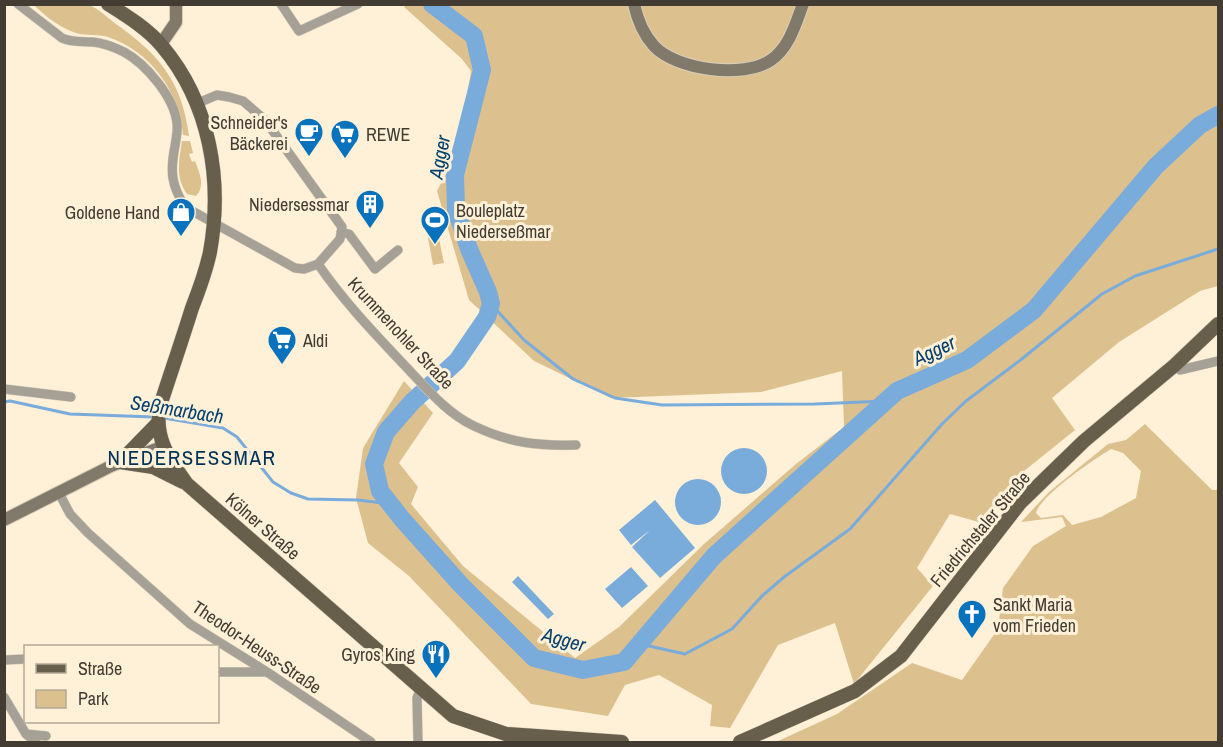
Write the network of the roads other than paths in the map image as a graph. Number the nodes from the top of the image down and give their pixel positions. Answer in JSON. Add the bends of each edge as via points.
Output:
{"nodes":[{"id":1,"x":18,"y":4,"type":"edge"},
{"id":2,"x":108,"y":4,"type":"edge"},
{"id":3,"x":176,"y":4,"type":"edge"},
{"id":4,"x":281,"y":4,"type":"edge"},
{"id":5,"x":358,"y":4,"type":"edge"},
{"id":6,"x":634,"y":4,"type":"edge"},
{"id":7,"x":803,"y":4,"type":"edge"},
{"id":8,"x":161,"y":44,"type":"junction"},
{"id":9,"x":198,"y":103,"type":"junction"},
{"id":10,"x":213,"y":224,"type":"junction"},
{"id":11,"x":341,"y":232,"type":"junction"},
{"id":12,"x":398,"y":250,"type":"dead end"},
{"id":13,"x":318,"y":264,"type":"junction"},
{"id":14,"x":1218,"y":324,"type":"edge"},
{"id":15,"x":1218,"y":361,"type":"edge"},
{"id":16,"x":1175,"y":365,"type":"junction"},
{"id":17,"x":4,"y":389,"type":"edge"},
{"id":18,"x":71,"y":397,"type":"dead end"},
{"id":19,"x":158,"y":419,"type":"junction"},
{"id":20,"x":576,"y":445,"type":"dead end"},
{"id":21,"x":164,"y":446,"type":"junction"},
{"id":22,"x":120,"y":462,"type":"junction"},
{"id":23,"x":188,"y":484,"type":"junction"},
{"id":24,"x":59,"y":493,"type":"junction"},
{"id":25,"x":4,"y":520,"type":"edge"},
{"id":26,"x":24,"y":658,"type":"edge"},
{"id":27,"x":4,"y":660,"type":"edge"},
{"id":28,"x":219,"y":672,"type":"edge"},
{"id":29,"x":267,"y":672,"type":"junction"},
{"id":30,"x":421,"y":688,"type":"junction"},
{"id":31,"x":4,"y":697,"type":"edge"},
{"id":32,"x":26,"y":734,"type":"junction"},
{"id":33,"x":46,"y":736,"type":"dead end"},
{"id":34,"x":36,"y":742,"type":"edge"},
{"id":35,"x":371,"y":742,"type":"edge"},
{"id":36,"x":418,"y":742,"type":"edge"},
{"id":37,"x":622,"y":742,"type":"edge"},
{"id":38,"x":740,"y":742,"type":"edge"}],
"edges":[{"from":1,"to":10,"type":"street","via":[[68,42],[109,45],[154,76],[177,123],[172,178],[176,192],[185,207]]},
{"from":2,"to":8,"type":"main road"},
{"from":3,"to":8,"type":"main road","via":[[176,22]]},
{"from":4,"to":5,"type":"street","via":[[299,31]]},
{"from":6,"to":7,"type":"main road","via":[[654,46],[701,68],[728,70],[752,69],[772,60],[789,39]]},
{"from":8,"to":9,"type":"main road"},
{"from":9,"to":10,"type":"main road","via":[[212,150]]},
{"from":9,"to":11,"type":"street","via":[[218,95],[243,101],[265,120],[338,219]]},
{"from":10,"to":13,"type":"street","via":[[295,268]]},
{"from":10,"to":19,"type":"main road","via":[[210,252]]},
{"from":11,"to":12,"type":"street","via":[[349,234],[375,269]]},
{"from":11,"to":13,"type":"street","via":[[340,239]]},
{"from":13,"to":20,"type":"street","name":"Krummenohler Straße","via":[[378,338],[439,401],[473,426],[517,442]]},
{"from":14,"to":16,"type":"main road","name":"Friedrichstaler Straße"},
{"from":15,"to":16,"type":"street","via":[[1180,370]]},
{"from":16,"to":38,"type":"main road","name":"Friedrichstaler Straße","via":[[1106,422],[1020,503],[901,656],[855,691]]},
{"from":17,"to":18,"type":"street"},
{"from":19,"to":21,"type":"main road","name":"Kölner Straße"},
{"from":19,"to":22,"type":"main road"},
{"from":21,"to":22,"type":"main road"},
{"from":21,"to":23,"type":"main road","name":"Kölner Straße"},
{"from":22,"to":23,"type":"main road","via":[[153,467]]},
{"from":22,"to":24,"type":"main road"},
{"from":23,"to":30,"type":"main road","name":"Kölner Straße"},
{"from":24,"to":25,"type":"main road"},
{"from":24,"to":29,"type":"street","name":"Theodor-Heuss-Straße","via":[[70,514],[88,533],[190,624]]},
{"from":26,"to":27,"type":"street"},
{"from":28,"to":29,"type":"street"},
{"from":29,"to":35,"type":"street","name":"Theodor-Heuss-Straße"},
{"from":30,"to":36,"type":"street","via":[[417,698]]},
{"from":30,"to":37,"type":"main road","name":"Kölner Straße","via":[[453,716],[506,734]]},
{"from":31,"to":32,"type":"street"},
{"from":32,"to":33,"type":"street"},
{"from":32,"to":34,"type":"street"}]}
